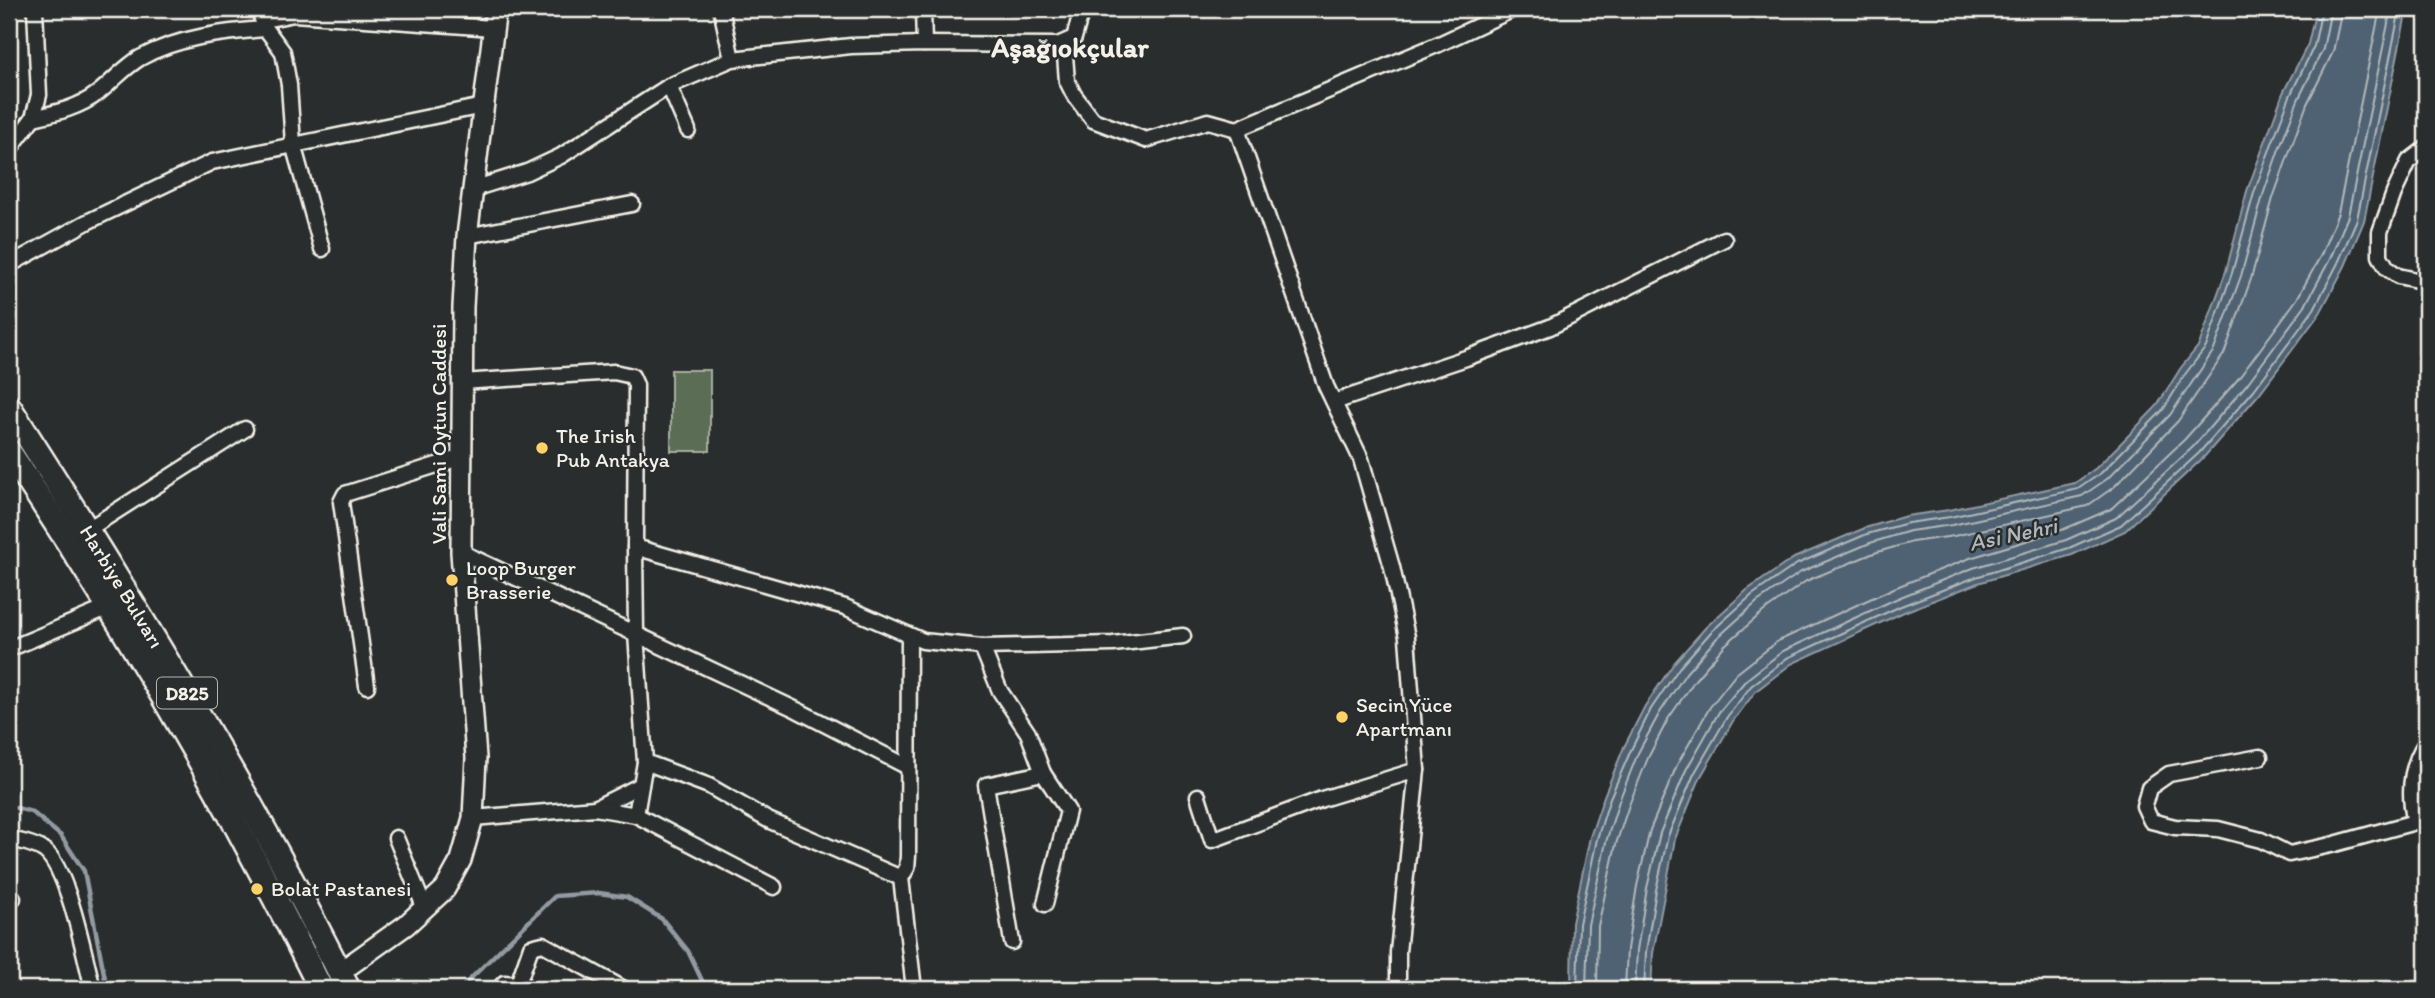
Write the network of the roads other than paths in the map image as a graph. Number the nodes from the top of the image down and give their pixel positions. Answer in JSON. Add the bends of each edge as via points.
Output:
{"nodes":[{"id":1,"x":35,"y":9,"type":"edge"},
{"id":2,"x":721,"y":9,"type":"edge"},
{"id":3,"x":923,"y":9,"type":"edge"},
{"id":4,"x":1082,"y":9,"type":"edge"},
{"id":5,"x":1514,"y":9,"type":"edge"},
{"id":6,"x":262,"y":19,"type":"edge"},
{"id":7,"x":495,"y":19,"type":"edge"},
{"id":8,"x":1064,"y":43,"type":"junction"},
{"id":9,"x":924,"y":44,"type":"junction"},
{"id":10,"x":732,"y":59,"type":"junction"},
{"id":11,"x":669,"y":86,"type":"junction"},
{"id":12,"x":483,"y":106,"type":"junction"},
{"id":13,"x":33,"y":118,"type":"junction"},
{"id":14,"x":1237,"y":129,"type":"junction"},
{"id":15,"x":688,"y":130,"type":"dead end"},
{"id":16,"x":293,"y":144,"type":"junction"},
{"id":17,"x":2426,"y":148,"type":"edge"},
{"id":18,"x":9,"y":150,"type":"edge"},
{"id":19,"x":473,"y":189,"type":"junction"},
{"id":20,"x":632,"y":204,"type":"dead end"},
{"id":21,"x":467,"y":236,"type":"junction"},
{"id":22,"x":1724,"y":239,"type":"dead end"},
{"id":23,"x":322,"y":249,"type":"dead end"},
{"id":24,"x":9,"y":265,"type":"edge"},
{"id":25,"x":2426,"y":282,"type":"edge"},
{"id":26,"x":462,"y":382,"type":"junction"},
{"id":27,"x":1334,"y":402,"type":"junction"},
{"id":28,"x":9,"y":407,"type":"edge"},
{"id":29,"x":245,"y":429,"type":"dead end"},
{"id":30,"x":9,"y":452,"type":"edge"},
{"id":31,"x":462,"y":457,"type":"junction"},
{"id":32,"x":78,"y":536,"type":"junction"},
{"id":33,"x":635,"y":547,"type":"junction"},
{"id":34,"x":461,"y":552,"type":"junction"},
{"id":35,"x":119,"y":603,"type":"junction"},
{"id":36,"x":636,"y":634,"type":"junction"},
{"id":37,"x":909,"y":636,"type":"junction"},
{"id":38,"x":1183,"y":636,"type":"dead end"},
{"id":39,"x":982,"y":647,"type":"junction"},
{"id":40,"x":9,"y":649,"type":"edge"},
{"id":41,"x":368,"y":686,"type":"dead end"},
{"id":42,"x":2426,"y":743,"type":"edge"},
{"id":43,"x":2260,"y":757,"type":"dead end"},
{"id":44,"x":646,"y":762,"type":"junction"},
{"id":45,"x":908,"y":767,"type":"junction"},
{"id":46,"x":1417,"y":770,"type":"junction"},
{"id":47,"x":1043,"y":773,"type":"junction"},
{"id":48,"x":641,"y":785,"type":"junction"},
{"id":49,"x":1198,"y":796,"type":"dead end"},
{"id":50,"x":595,"y":808,"type":"junction"},
{"id":51,"x":636,"y":815,"type":"junction"},
{"id":52,"x":473,"y":818,"type":"junction"},
{"id":53,"x":2421,"y":821,"type":"edge"},
{"id":54,"x":396,"y":838,"type":"dead end"},
{"id":55,"x":9,"y":839,"type":"edge"},
{"id":56,"x":901,"y":878,"type":"junction"},
{"id":57,"x":774,"y":887,"type":"dead end"},
{"id":58,"x":1045,"y":904,"type":"dead end"},
{"id":59,"x":425,"y":909,"type":"junction"},
{"id":60,"x":1012,"y":942,"type":"dead end"},
{"id":61,"x":344,"y":981,"type":"edge"},
{"id":62,"x":92,"y":985,"type":"dead end"},
{"id":63,"x":522,"y":987,"type":"edge"},
{"id":64,"x":321,"y":989,"type":"edge"},
{"id":65,"x":499,"y":989,"type":"edge"},
{"id":66,"x":624,"y":989,"type":"edge"},
{"id":67,"x":914,"y":989,"type":"edge"},
{"id":68,"x":1398,"y":989,"type":"edge"}],
"edges":[{"from":1,"to":13,"type":"street","via":[[39,95]]},
{"from":2,"to":10,"type":"street"},
{"from":3,"to":9,"type":"street"},
{"from":4,"to":8,"type":"street","via":[[1074,38]]},
{"from":5,"to":14,"type":"street"},
{"from":6,"to":7,"type":"street","via":[[293,14]]},
{"from":6,"to":13,"type":"street","via":[[232,31],[192,38],[139,59],[96,95]]},
{"from":6,"to":16,"type":"street","via":[[283,52]]},
{"from":7,"to":12,"type":"street","name":"Vali Sami Oytun Caddesi"},
{"from":8,"to":9,"type":"street"},
{"from":8,"to":14,"type":"street","via":[[1067,81],[1094,120],[1146,140],[1208,121]]},
{"from":9,"to":10,"type":"street","via":[[851,46]]},
{"from":10,"to":11,"type":"street"},
{"from":11,"to":15,"type":"street"},
{"from":11,"to":19,"type":"street","via":[[561,156]]},
{"from":12,"to":16,"type":"street"},
{"from":12,"to":19,"type":"street","name":"Vali Sami Oytun Caddesi"},
{"from":13,"to":18,"type":"street"},
{"from":14,"to":27,"type":"street"},
{"from":16,"to":23,"type":"street"},
{"from":16,"to":24,"type":"street","via":[[212,162]]},
{"from":17,"to":25,"type":"street","via":[[2409,162],[2394,193],[2380,232],[2379,256],[2398,276]]},
{"from":19,"to":21,"type":"street","name":"Vali Sami Oytun Caddesi"},
{"from":20,"to":21,"type":"street"},
{"from":21,"to":26,"type":"street","name":"Vali Sami Oytun Caddesi"},
{"from":22,"to":27,"type":"street","via":[[1550,327]]},
{"from":26,"to":31,"type":"street","name":"Vali Sami Oytun Caddesi"},
{"from":26,"to":33,"type":"street","via":[[614,372],[632,376],[636,385]]},
{"from":27,"to":46,"type":"street","via":[[1361,459],[1394,576],[1407,637]]},
{"from":28,"to":32,"type":"main road","name":"Harbiye Bulvarı","number":"D825"},
{"from":29,"to":32,"type":"street"},
{"from":30,"to":32,"type":"main road","name":"Harbiye Bulvarı","number":"D825"},
{"from":31,"to":34,"type":"street","name":"Vali Sami Oytun Caddesi"},
{"from":31,"to":41,"type":"street","via":[[345,494],[341,502]]},
{"from":32,"to":35,"type":"main road","name":"Harbiye Bulvarı","number":"D825"},
{"from":33,"to":36,"type":"street"},
{"from":33,"to":37,"type":"street","via":[[845,607]]},
{"from":34,"to":36,"type":"street"},
{"from":34,"to":52,"type":"street","name":"Vali Sami Oytun Caddesi","via":[[476,758]]},
{"from":35,"to":40,"type":"street"},
{"from":35,"to":61,"type":"main road","name":"Harbiye Bulvarı","number":"D825","via":[[235,776]]},
{"from":35,"to":64,"type":"main road","name":"Harbiye Bulvarı","number":"D825"},
{"from":36,"to":44,"type":"street"},
{"from":36,"to":45,"type":"street"},
{"from":37,"to":39,"type":"street"},
{"from":37,"to":45,"type":"street"},
{"from":38,"to":39,"type":"street","via":[[1113,644]]},
{"from":39,"to":47,"type":"street","via":[[1000,691],[1028,733]]},
{"from":42,"to":53,"type":"street","via":[[2412,779],[2410,801]]},
{"from":43,"to":53,"type":"street","via":[[2169,774],[2149,788],[2144,806],[2151,821],[2218,829],[2289,854]]},
{"from":44,"to":48,"type":"street"},
{"from":44,"to":56,"type":"street","via":[[709,786],[768,820]]},
{"from":45,"to":56,"type":"street","via":[[907,867]]},
{"from":46,"to":49,"type":"street","via":[[1212,840]]},
{"from":46,"to":68,"type":"street"},
{"from":47,"to":58,"type":"street","via":[[1068,811]]},
{"from":47,"to":60,"type":"street","via":[[986,785]]},
{"from":48,"to":50,"type":"street"},
{"from":48,"to":51,"type":"street"},
{"from":50,"to":51,"type":"street"},
{"from":50,"to":52,"type":"street"},
{"from":51,"to":57,"type":"street"},
{"from":52,"to":59,"type":"street","name":"Vali Sami Oytun Caddesi","via":[[453,876]]},
{"from":54,"to":59,"type":"street"},
{"from":55,"to":62,"type":"street","via":[[45,852],[60,872]]},
{"from":56,"to":67,"type":"street"},
{"from":59,"to":61,"type":"street","name":"Vali Sami Oytun Caddesi"},
{"from":63,"to":65,"type":"street","via":[[504,983]]},
{"from":63,"to":66,"type":"street","via":[[531,947],[543,944]]}]}
